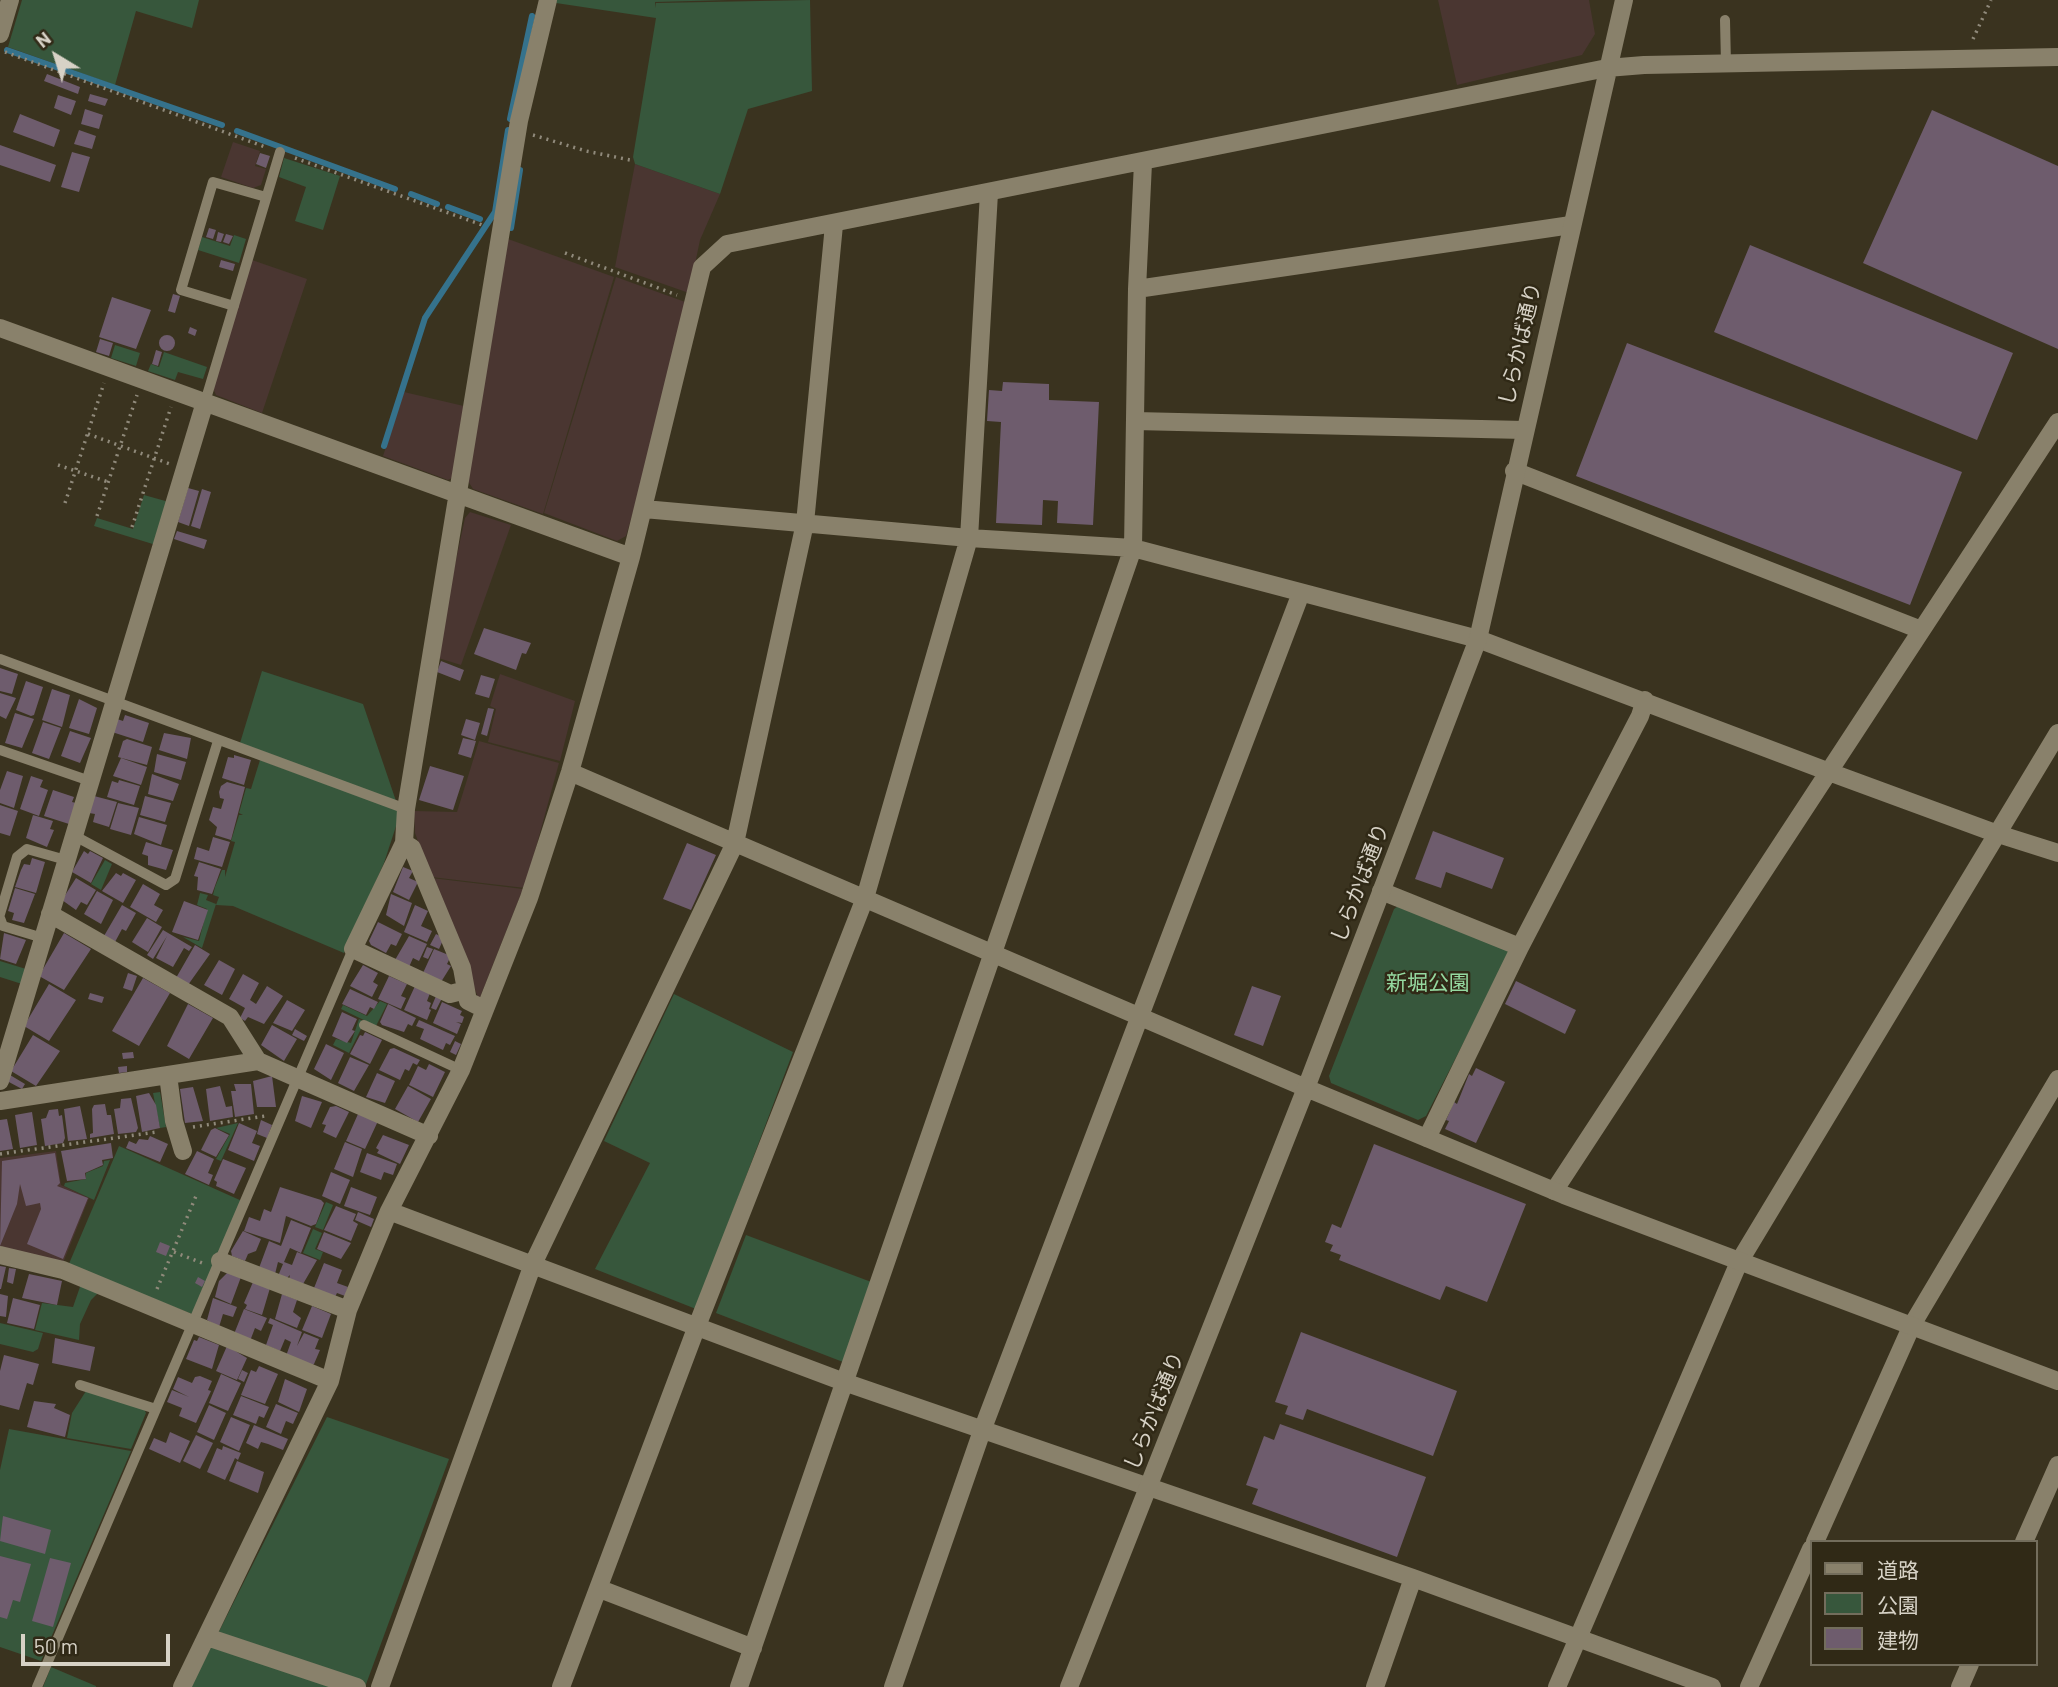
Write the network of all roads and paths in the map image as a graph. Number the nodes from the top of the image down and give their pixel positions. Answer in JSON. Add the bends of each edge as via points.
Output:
{"nodes":[{"id":1,"x":10,"y":0,"type":"edge"},
{"id":2,"x":548,"y":0,"type":"edge"},
{"id":3,"x":1624,"y":0,"type":"edge"},
{"id":4,"x":1991,"y":0,"type":"edge"},
{"id":5,"x":1725,"y":20,"type":"dead end"},
{"id":6,"x":0,"y":34,"type":"edge"},
{"id":7,"x":0,"y":50,"type":"edge"},
{"id":8,"x":2058,"y":57,"type":"edge"},
{"id":9,"x":1964,"y":61,"type":"junction"},
{"id":10,"x":1726,"y":64,"type":"junction"},
{"id":11,"x":1607,"y":68,"type":"junction"},
{"id":12,"x":518,"y":130,"type":"junction"},
{"id":13,"x":280,"y":152,"type":"junction"},
{"id":14,"x":631,"y":160,"type":"dead end"},
{"id":15,"x":1143,"y":163,"type":"junction"},
{"id":16,"x":989,"y":193,"type":"junction"},
{"id":17,"x":266,"y":198,"type":"junction"},
{"id":18,"x":834,"y":225,"type":"junction"},
{"id":19,"x":1571,"y":225,"type":"junction"},
{"id":20,"x":482,"y":226,"type":"dead end"},
{"id":21,"x":565,"y":253,"type":"dead end"},
{"id":22,"x":1137,"y":289,"type":"junction"},
{"id":23,"x":692,"y":301,"type":"junction"},
{"id":24,"x":234,"y":306,"type":"junction"},
{"id":25,"x":0,"y":328,"type":"edge"},
{"id":26,"x":109,"y":368,"type":"junction"},
{"id":27,"x":142,"y":380,"type":"junction"},
{"id":28,"x":176,"y":392,"type":"junction"},
{"id":29,"x":205,"y":402,"type":"junction"},
{"id":30,"x":1135,"y":421,"type":"junction"},
{"id":31,"x":2058,"y":422,"type":"edge"},
{"id":32,"x":1524,"y":430,"type":"junction"},
{"id":33,"x":87,"y":434,"type":"junction"},
{"id":34,"x":120,"y":446,"type":"junction"},
{"id":35,"x":154,"y":458,"type":"junction"},
{"id":36,"x":58,"y":465,"type":"dead end"},
{"id":37,"x":185,"y":469,"type":"junction"},
{"id":38,"x":76,"y":470,"type":"junction"},
{"id":39,"x":1514,"y":471,"type":"junction"},
{"id":40,"x":108,"y":482,"type":"junction"},
{"id":41,"x":458,"y":493,"type":"junction"},
{"id":42,"x":65,"y":503,"type":"dead end"},
{"id":43,"x":644,"y":509,"type":"junction"},
{"id":44,"x":97,"y":516,"type":"dead end"},
{"id":45,"x":805,"y":523,"type":"junction"},
{"id":46,"x":132,"y":527,"type":"dead end"},
{"id":47,"x":969,"y":538,"type":"junction"},
{"id":48,"x":1133,"y":548,"type":"junction"},
{"id":49,"x":631,"y":557,"type":"junction"},
{"id":50,"x":1301,"y":593,"type":"junction"},
{"id":51,"x":1921,"y":630,"type":"junction"},
{"id":52,"x":1478,"y":639,"type":"junction"},
{"id":53,"x":0,"y":659,"type":"edge"},
{"id":54,"x":1645,"y":700,"type":"junction"},
{"id":55,"x":114,"y":702,"type":"junction"},
{"id":56,"x":2058,"y":733,"type":"edge"},
{"id":57,"x":218,"y":741,"type":"junction"},
{"id":58,"x":0,"y":750,"type":"edge"},
{"id":59,"x":570,"y":772,"type":"junction"},
{"id":60,"x":1828,"y":772,"type":"junction"},
{"id":61,"x":90,"y":781,"type":"junction"},
{"id":62,"x":406,"y":809,"type":"junction"},
{"id":63,"x":1996,"y":834,"type":"junction"},
{"id":64,"x":73,"y":835,"type":"junction"},
{"id":65,"x":404,"y":843,"type":"junction"},
{"id":66,"x":735,"y":843,"type":"junction"},
{"id":67,"x":2058,"y":853,"type":"edge"},
{"id":68,"x":66,"y":860,"type":"junction"},
{"id":69,"x":1381,"y":891,"type":"junction"},
{"id":70,"x":865,"y":898,"type":"junction"},
{"id":71,"x":50,"y":914,"type":"junction"},
{"id":72,"x":0,"y":916,"type":"edge"},
{"id":73,"x":43,"y":939,"type":"junction"},
{"id":74,"x":1520,"y":947,"type":"junction"},
{"id":75,"x":354,"y":949,"type":"junction"},
{"id":76,"x":992,"y":951,"type":"junction"},
{"id":77,"x":466,"y":990,"type":"junction"},
{"id":78,"x":484,"y":1009,"type":"junction"},
{"id":79,"x":1141,"y":1015,"type":"junction"},
{"id":80,"x":364,"y":1025,"type":"dead end"},
{"id":81,"x":258,"y":1061,"type":"junction"},
{"id":82,"x":461,"y":1070,"type":"junction"},
{"id":83,"x":168,"y":1075,"type":"junction"},
{"id":84,"x":298,"y":1078,"type":"junction"},
{"id":85,"x":2058,"y":1079,"type":"edge"},
{"id":86,"x":0,"y":1082,"type":"edge"},
{"id":87,"x":1306,"y":1088,"type":"junction"},
{"id":88,"x":0,"y":1101,"type":"edge"},
{"id":89,"x":281,"y":1117,"type":"junction"},
{"id":90,"x":176,"y":1129,"type":"junction"},
{"id":91,"x":429,"y":1136,"type":"junction"},
{"id":92,"x":1427,"y":1138,"type":"junction"},
{"id":93,"x":183,"y":1151,"type":"dead end"},
{"id":94,"x":0,"y":1154,"type":"edge"},
{"id":95,"x":1554,"y":1191,"type":"junction"},
{"id":96,"x":196,"y":1196,"type":"dead end"},
{"id":97,"x":388,"y":1211,"type":"junction"},
{"id":98,"x":174,"y":1252,"type":"junction"},
{"id":99,"x":0,"y":1255,"type":"edge"},
{"id":100,"x":1739,"y":1262,"type":"junction"},
{"id":101,"x":218,"y":1265,"type":"junction"},
{"id":102,"x":533,"y":1265,"type":"junction"},
{"id":103,"x":154,"y":1297,"type":"dead end"},
{"id":104,"x":348,"y":1310,"type":"junction"},
{"id":105,"x":193,"y":1324,"type":"junction"},
{"id":106,"x":1912,"y":1325,"type":"junction"},
{"id":107,"x":697,"y":1326,"type":"junction"},
{"id":108,"x":330,"y":1381,"type":"junction"},
{"id":109,"x":2058,"y":1381,"type":"edge"},
{"id":110,"x":844,"y":1382,"type":"junction"},
{"id":111,"x":80,"y":1385,"type":"dead end"},
{"id":112,"x":156,"y":1409,"type":"junction"},
{"id":113,"x":983,"y":1428,"type":"junction"},
{"id":114,"x":2058,"y":1465,"type":"edge"},
{"id":115,"x":1148,"y":1488,"type":"junction"},
{"id":116,"x":1816,"y":1540,"type":"edge"},
{"id":117,"x":2025,"y":1540,"type":"edge"},
{"id":118,"x":1810,"y":1551,"type":"edge"},
{"id":119,"x":1413,"y":1578,"type":"junction"},
{"id":120,"x":600,"y":1588,"type":"junction"},
{"id":121,"x":207,"y":1637,"type":"junction"},
{"id":122,"x":1578,"y":1638,"type":"junction"},
{"id":123,"x":753,"y":1648,"type":"junction"},
{"id":124,"x":1969,"y":1666,"type":"edge"},
{"id":125,"x":37,"y":1687,"type":"edge"},
{"id":126,"x":182,"y":1687,"type":"edge"},
{"id":127,"x":357,"y":1687,"type":"edge"},
{"id":128,"x":380,"y":1687,"type":"edge"},
{"id":129,"x":561,"y":1687,"type":"edge"},
{"id":130,"x":739,"y":1687,"type":"edge"},
{"id":131,"x":893,"y":1687,"type":"edge"},
{"id":132,"x":1069,"y":1687,"type":"edge"},
{"id":133,"x":1375,"y":1687,"type":"edge"},
{"id":134,"x":1557,"y":1687,"type":"edge"},
{"id":135,"x":1712,"y":1687,"type":"edge"},
{"id":136,"x":1749,"y":1687,"type":"edge"},
{"id":137,"x":1960,"y":1687,"type":"edge"}],
"edges":[{"from":1,"to":6,"type":"street"},
{"from":2,"to":12,"type":"street"},
{"from":3,"to":11,"type":"street","name":"しらかば通り"},
{"from":4,"to":9,"type":"path"},
{"from":5,"to":10,"type":"lane"},
{"from":7,"to":13,"type":"path"},
{"from":8,"to":9,"type":"street"},
{"from":9,"to":10,"type":"street"},
{"from":10,"to":11,"type":"street"},
{"from":11,"to":15,"type":"street"},
{"from":11,"to":19,"type":"street","name":"しらかば通り"},
{"from":12,"to":14,"type":"path"},
{"from":12,"to":41,"type":"street"},
{"from":13,"to":17,"type":"lane"},
{"from":13,"to":20,"type":"path"},
{"from":15,"to":16,"type":"street"},
{"from":15,"to":22,"type":"street"},
{"from":16,"to":18,"type":"street"},
{"from":16,"to":47,"type":"street"},
{"from":17,"to":24,"type":"lane"},
{"from":17,"to":24,"type":"lane","via":[[213,182],[209,194],[181,290]]},
{"from":18,"to":23,"type":"street","via":[[727,244],[702,267]]},
{"from":18,"to":45,"type":"street"},
{"from":19,"to":22,"type":"street"},
{"from":19,"to":32,"type":"street","name":"しらかば通り"},
{"from":21,"to":23,"type":"path"},
{"from":22,"to":30,"type":"street"},
{"from":23,"to":43,"type":"street"},
{"from":24,"to":29,"type":"lane"},
{"from":25,"to":26,"type":"street"},
{"from":26,"to":27,"type":"street"},
{"from":26,"to":33,"type":"path"},
{"from":27,"to":28,"type":"street"},
{"from":27,"to":34,"type":"path"},
{"from":28,"to":29,"type":"street"},
{"from":28,"to":35,"type":"path"},
{"from":29,"to":37,"type":"street"},
{"from":29,"to":41,"type":"street"},
{"from":30,"to":32,"type":"street"},
{"from":30,"to":48,"type":"street"},
{"from":31,"to":51,"type":"street"},
{"from":32,"to":39,"type":"street","name":"しらかば通り"},
{"from":33,"to":34,"type":"path"},
{"from":33,"to":38,"type":"path"},
{"from":34,"to":35,"type":"path"},
{"from":34,"to":40,"type":"path"},
{"from":35,"to":37,"type":"path"},
{"from":35,"to":46,"type":"path"},
{"from":36,"to":38,"type":"path"},
{"from":37,"to":55,"type":"street"},
{"from":38,"to":40,"type":"path"},
{"from":38,"to":42,"type":"path"},
{"from":39,"to":51,"type":"street"},
{"from":39,"to":52,"type":"street","name":"しらかば通り"},
{"from":40,"to":44,"type":"path"},
{"from":41,"to":49,"type":"street"},
{"from":41,"to":62,"type":"street"},
{"from":43,"to":45,"type":"street"},
{"from":43,"to":49,"type":"street"},
{"from":45,"to":47,"type":"street"},
{"from":45,"to":66,"type":"street"},
{"from":47,"to":48,"type":"street"},
{"from":47,"to":70,"type":"street"},
{"from":48,"to":50,"type":"street"},
{"from":48,"to":76,"type":"street"},
{"from":49,"to":59,"type":"street"},
{"from":50,"to":52,"type":"street"},
{"from":50,"to":79,"type":"street"},
{"from":51,"to":60,"type":"street"},
{"from":52,"to":54,"type":"street"},
{"from":52,"to":69,"type":"street","name":"しらかば通り"},
{"from":53,"to":55,"type":"lane"},
{"from":54,"to":60,"type":"street"},
{"from":54,"to":74,"type":"street"},
{"from":55,"to":57,"type":"lane"},
{"from":55,"to":61,"type":"street"},
{"from":56,"to":63,"type":"street"},
{"from":57,"to":62,"type":"lane"},
{"from":57,"to":64,"type":"lane","via":[[175,879],[166,885]]},
{"from":58,"to":61,"type":"lane"},
{"from":59,"to":66,"type":"street"},
{"from":59,"to":78,"type":"street","via":[[529,898]]},
{"from":60,"to":63,"type":"street"},
{"from":60,"to":95,"type":"street"},
{"from":61,"to":64,"type":"street"},
{"from":62,"to":65,"type":"street"},
{"from":63,"to":67,"type":"street"},
{"from":63,"to":100,"type":"street"},
{"from":64,"to":68,"type":"street"},
{"from":65,"to":75,"type":"street"},
{"from":65,"to":77,"type":"street","via":[[412,848],[439,912]]},
{"from":66,"to":70,"type":"street"},
{"from":66,"to":102,"type":"street"},
{"from":68,"to":71,"type":"street"},
{"from":68,"to":72,"type":"lane","via":[[27,849],[17,857]]},
{"from":69,"to":74,"type":"street"},
{"from":69,"to":87,"type":"street","name":"しらかば通り"},
{"from":70,"to":76,"type":"street"},
{"from":70,"to":107,"type":"street"},
{"from":71,"to":73,"type":"street"},
{"from":71,"to":81,"type":"street","via":[[230,1017]]},
{"from":72,"to":73,"type":"lane","via":[[3,926]]},
{"from":73,"to":86,"type":"street"},
{"from":74,"to":92,"type":"street"},
{"from":75,"to":77,"type":"street","via":[[450,994]]},
{"from":75,"to":84,"type":"lane"},
{"from":76,"to":79,"type":"street"},
{"from":76,"to":110,"type":"street"},
{"from":77,"to":78,"type":"street","via":[[468,1001]]},
{"from":78,"to":82,"type":"street"},
{"from":79,"to":87,"type":"street"},
{"from":79,"to":113,"type":"street"},
{"from":80,"to":82,"type":"lane"},
{"from":81,"to":83,"type":"street"},
{"from":81,"to":84,"type":"street"},
{"from":82,"to":91,"type":"street"},
{"from":83,"to":88,"type":"street"},
{"from":83,"to":90,"type":"street"},
{"from":84,"to":89,"type":"lane"},
{"from":84,"to":91,"type":"street"},
{"from":85,"to":106,"type":"street"},
{"from":87,"to":92,"type":"street"},
{"from":87,"to":115,"type":"street","name":"しらかば通り"},
{"from":89,"to":90,"type":"path"},
{"from":89,"to":101,"type":"lane"},
{"from":90,"to":93,"type":"street"},
{"from":90,"to":94,"type":"path"},
{"from":91,"to":97,"type":"street"},
{"from":92,"to":95,"type":"street"},
{"from":95,"to":100,"type":"street"},
{"from":96,"to":98,"type":"path"},
{"from":97,"to":102,"type":"street"},
{"from":97,"to":104,"type":"street"},
{"from":98,"to":101,"type":"path"},
{"from":98,"to":103,"type":"path"},
{"from":99,"to":105,"type":"street","via":[[62,1270]]},
{"from":100,"to":106,"type":"street"},
{"from":100,"to":122,"type":"street"},
{"from":101,"to":104,"type":"street"},
{"from":101,"to":105,"type":"lane"},
{"from":102,"to":107,"type":"street"},
{"from":102,"to":128,"type":"street"},
{"from":104,"to":108,"type":"street"},
{"from":105,"to":108,"type":"street"},
{"from":105,"to":112,"type":"lane"},
{"from":106,"to":109,"type":"street"},
{"from":106,"to":116,"type":"street"},
{"from":107,"to":110,"type":"street"},
{"from":107,"to":120,"type":"street"},
{"from":108,"to":121,"type":"street"},
{"from":110,"to":113,"type":"street"},
{"from":110,"to":123,"type":"street"},
{"from":111,"to":112,"type":"lane"},
{"from":112,"to":125,"type":"lane"},
{"from":113,"to":115,"type":"street"},
{"from":113,"to":131,"type":"street"},
{"from":114,"to":117,"type":"street"},
{"from":115,"to":119,"type":"street"},
{"from":115,"to":132,"type":"street","name":"しらかば通り"},
{"from":118,"to":136,"type":"street"},
{"from":119,"to":122,"type":"street"},
{"from":119,"to":133,"type":"street"},
{"from":120,"to":123,"type":"street"},
{"from":120,"to":129,"type":"street"},
{"from":121,"to":126,"type":"street"},
{"from":121,"to":127,"type":"street"},
{"from":122,"to":134,"type":"street"},
{"from":122,"to":135,"type":"street"},
{"from":123,"to":130,"type":"street"},
{"from":124,"to":137,"type":"street"}]}
